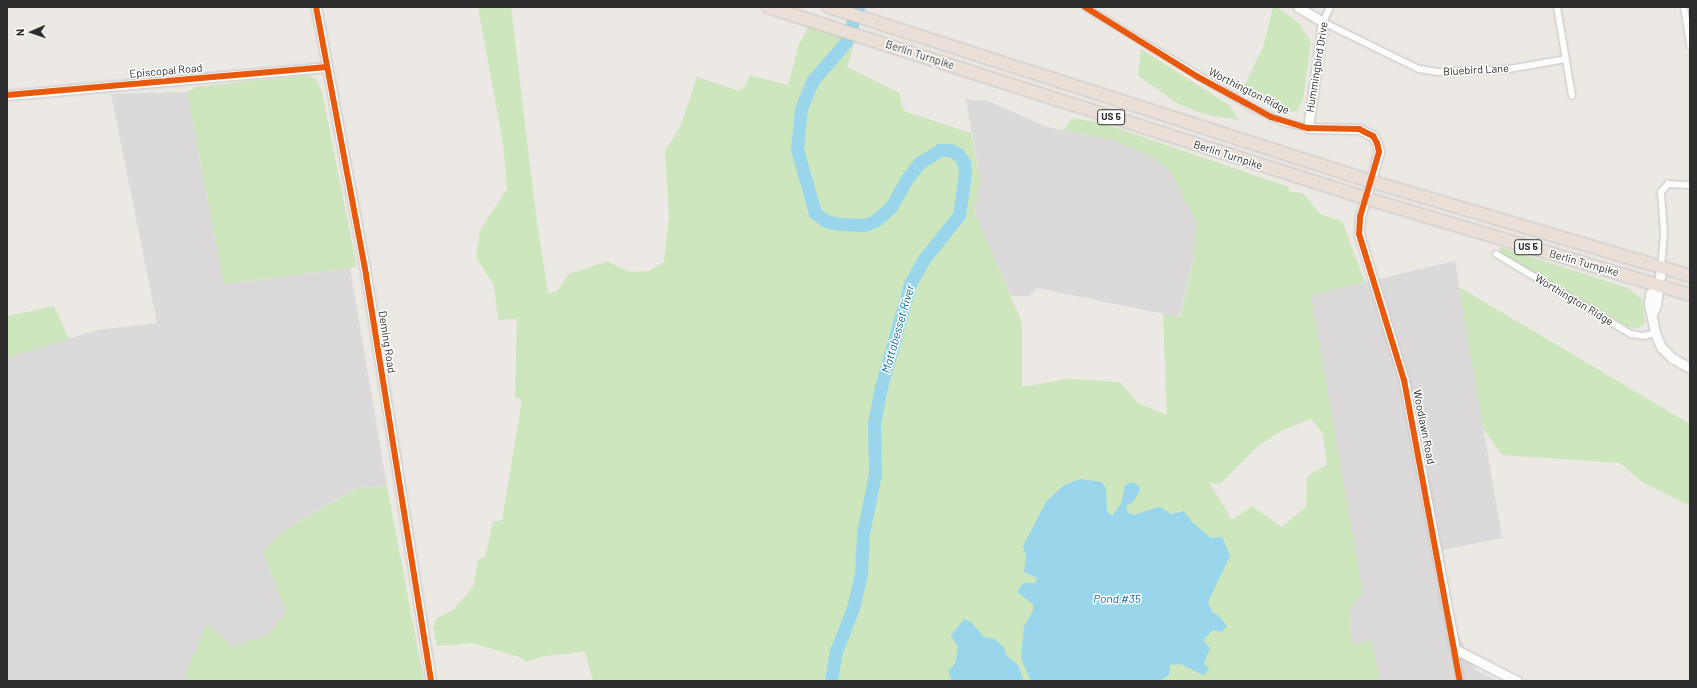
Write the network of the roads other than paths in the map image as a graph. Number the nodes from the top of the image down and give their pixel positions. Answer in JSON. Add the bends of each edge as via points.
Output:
{"nodes":[{"id":1,"x":316,"y":7,"type":"edge"},
{"id":2,"x":768,"y":7,"type":"edge"},
{"id":3,"x":829,"y":7,"type":"edge"},
{"id":4,"x":1085,"y":7,"type":"edge"},
{"id":5,"x":1298,"y":7,"type":"edge"},
{"id":6,"x":1330,"y":7,"type":"edge"},
{"id":7,"x":1557,"y":7,"type":"edge"},
{"id":8,"x":1684,"y":7,"type":"edge"},
{"id":9,"x":1323,"y":22,"type":"junction"},
{"id":10,"x":1690,"y":46,"type":"edge"},
{"id":11,"x":1566,"y":59,"type":"junction"},
{"id":12,"x":327,"y":67,"type":"junction"},
{"id":13,"x":7,"y":95,"type":"edge"},
{"id":14,"x":1572,"y":96,"type":"dead end"},
{"id":15,"x":1308,"y":128,"type":"junction"},
{"id":16,"x":1370,"y":181,"type":"junction"},
{"id":17,"x":1690,"y":185,"type":"edge"},
{"id":18,"x":1365,"y":198,"type":"junction"},
{"id":19,"x":1496,"y":254,"type":"dead end"},
{"id":20,"x":1661,"y":268,"type":"junction"},
{"id":21,"x":1690,"y":276,"type":"edge"},
{"id":22,"x":1657,"y":285,"type":"junction"},
{"id":23,"x":1690,"y":295,"type":"edge"},
{"id":24,"x":1654,"y":332,"type":"junction"},
{"id":25,"x":1690,"y":368,"type":"edge"},
{"id":26,"x":1455,"y":649,"type":"junction"},
{"id":27,"x":431,"y":681,"type":"edge"},
{"id":28,"x":1460,"y":681,"type":"edge"},
{"id":29,"x":1518,"y":681,"type":"edge"}],
"edges":[{"from":1,"to":12,"type":"street","name":"Deming Road"},
{"from":2,"to":18,"type":"highway","name":"Berlin Turnpike","number":"US 5"},
{"from":3,"to":16,"type":"highway","name":"Berlin Turnpike","number":"US 5"},
{"from":4,"to":15,"type":"street","name":"Worthington Ridge","via":[[1253,108],[1283,122]]},
{"from":5,"to":9,"type":"street"},
{"from":6,"to":9,"type":"street","name":"Hummingbird Drive"},
{"from":7,"to":11,"type":"street"},
{"from":8,"to":10,"type":"street"},
{"from":9,"to":11,"type":"street","name":"Bluebird Lane","via":[[1419,69],[1438,72],[1509,69]]},
{"from":9,"to":15,"type":"street","name":"Hummingbird Drive"},
{"from":11,"to":14,"type":"street"},
{"from":12,"to":13,"type":"street","name":"Episcopal Road"},
{"from":12,"to":27,"type":"street","name":"Deming Road","via":[[367,280]]},
{"from":15,"to":16,"type":"street","name":"Worthington Ridge","via":[[1359,129],[1373,136],[1379,152]]},
{"from":16,"to":18,"type":"street","name":"Woodlawn Road"},
{"from":16,"to":20,"type":"highway","name":"Berlin Turnpike","number":"US 5"},
{"from":17,"to":20,"type":"street","via":[[1668,184],[1661,192],[1664,232]]},
{"from":18,"to":22,"type":"highway","name":"Berlin Turnpike","number":"US 5"},
{"from":18,"to":26,"type":"street","name":"Woodlawn Road","via":[[1359,234],[1404,380]]},
{"from":19,"to":24,"type":"street","name":"Worthington Ridge","via":[[1631,334],[1643,336]]},
{"from":20,"to":21,"type":"highway","name":"Berlin Turnpike","number":"US 5"},
{"from":20,"to":22,"type":"street"},
{"from":22,"to":23,"type":"highway","name":"Berlin Turnpike","number":"US 5"},
{"from":22,"to":24,"type":"street","via":[[1650,294],[1649,304]]},
{"from":24,"to":25,"type":"street","via":[[1661,347],[1672,358]]},
{"from":26,"to":28,"type":"street","name":"Woodlawn Road"},
{"from":26,"to":29,"type":"street"}]}
